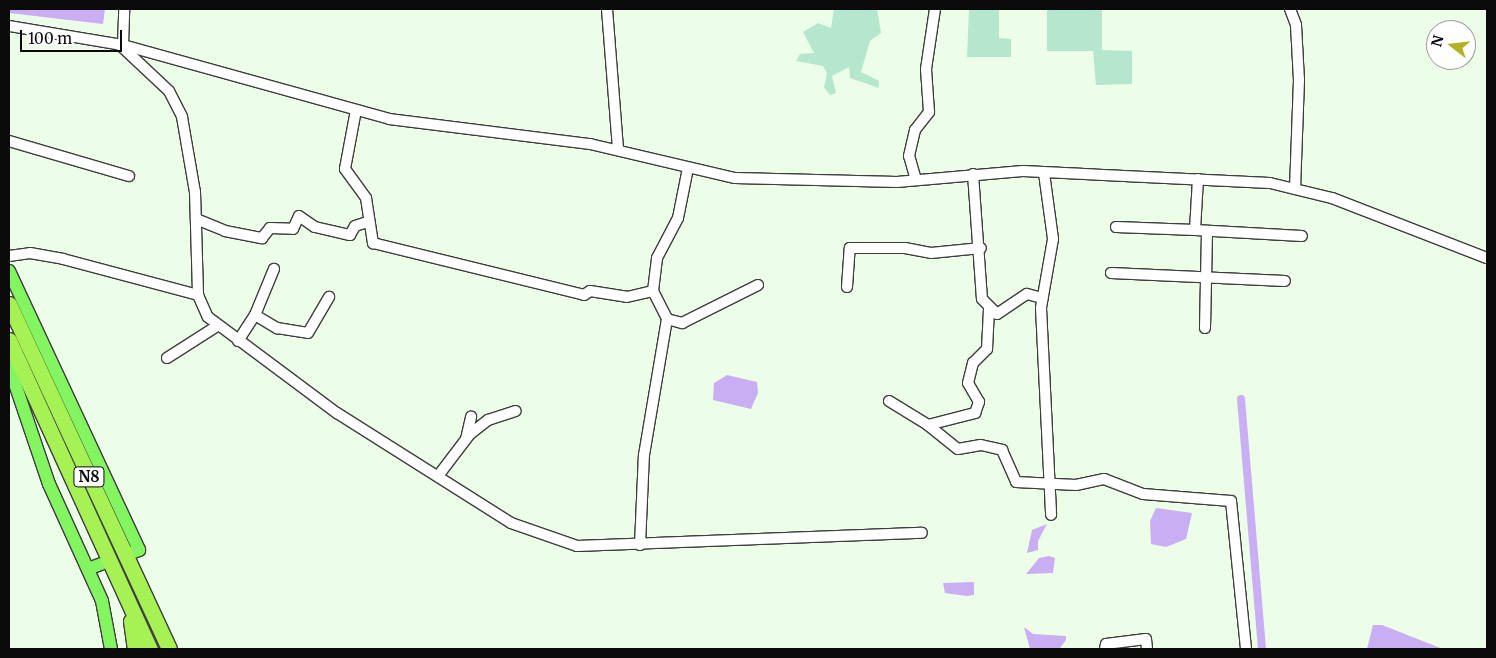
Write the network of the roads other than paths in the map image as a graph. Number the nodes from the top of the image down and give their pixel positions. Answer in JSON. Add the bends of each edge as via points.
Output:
{"nodes":[{"id":1,"x":124,"y":9,"type":"edge"},
{"id":2,"x":607,"y":9,"type":"edge"},
{"id":3,"x":935,"y":9,"type":"edge"},
{"id":4,"x":1290,"y":9,"type":"edge"},
{"id":5,"x":9,"y":26,"type":"edge"},
{"id":6,"x":121,"y":44,"type":"junction"},
{"id":7,"x":356,"y":110,"type":"junction"},
{"id":8,"x":9,"y":141,"type":"edge"},
{"id":9,"x":618,"y":149,"type":"junction"},
{"id":10,"x":688,"y":168,"type":"junction"},
{"id":11,"x":1044,"y":173,"type":"junction"},
{"id":12,"x":972,"y":174,"type":"junction"},
{"id":13,"x":129,"y":176,"type":"dead end"},
{"id":14,"x":916,"y":180,"type":"junction"},
{"id":15,"x":1198,"y":180,"type":"junction"},
{"id":16,"x":1295,"y":189,"type":"junction"},
{"id":17,"x":196,"y":219,"type":"junction"},
{"id":18,"x":367,"y":222,"type":"junction"},
{"id":19,"x":1116,"y":227,"type":"dead end"},
{"id":20,"x":1195,"y":230,"type":"junction"},
{"id":21,"x":1207,"y":231,"type":"junction"},
{"id":22,"x":1302,"y":236,"type":"dead end"},
{"id":23,"x":981,"y":248,"type":"junction"},
{"id":24,"x":9,"y":256,"type":"edge"},
{"id":25,"x":1487,"y":258,"type":"edge"},
{"id":26,"x":274,"y":269,"type":"dead end"},
{"id":27,"x":9,"y":271,"type":"edge"},
{"id":28,"x":1111,"y":273,"type":"dead end"},
{"id":29,"x":1206,"y":278,"type":"junction"},
{"id":30,"x":1285,"y":281,"type":"dead end"},
{"id":31,"x":758,"y":285,"type":"dead end"},
{"id":32,"x":847,"y":288,"type":"dead end"},
{"id":33,"x":653,"y":291,"type":"junction"},
{"id":34,"x":198,"y":295,"type":"junction"},
{"id":35,"x":329,"y":297,"type":"dead end"},
{"id":36,"x":1042,"y":298,"type":"junction"},
{"id":37,"x":9,"y":304,"type":"edge"},
{"id":38,"x":989,"y":309,"type":"junction"},
{"id":39,"x":255,"y":314,"type":"junction"},
{"id":40,"x":667,"y":319,"type":"junction"},
{"id":41,"x":216,"y":326,"type":"junction"},
{"id":42,"x":1204,"y":328,"type":"dead end"},
{"id":43,"x":9,"y":340,"type":"edge"},
{"id":44,"x":238,"y":341,"type":"junction"},
{"id":45,"x":167,"y":358,"type":"dead end"},
{"id":46,"x":9,"y":366,"type":"edge"},
{"id":47,"x":889,"y":401,"type":"dead end"},
{"id":48,"x":516,"y":411,"type":"dead end"},
{"id":49,"x":471,"y":417,"type":"dead end"},
{"id":50,"x":928,"y":425,"type":"junction"},
{"id":51,"x":465,"y":440,"type":"junction"},
{"id":52,"x":438,"y":476,"type":"junction"},
{"id":53,"x":1047,"y":483,"type":"junction"},
{"id":54,"x":1051,"y":515,"type":"dead end"},
{"id":55,"x":922,"y":533,"type":"dead end"},
{"id":56,"x":640,"y":545,"type":"junction"},
{"id":57,"x":131,"y":553,"type":"dead end"},
{"id":58,"x":101,"y":564,"type":"dead end"},
{"id":59,"x":88,"y":570,"type":"junction"},
{"id":60,"x":126,"y":598,"type":"junction"},
{"id":61,"x":111,"y":649,"type":"edge"},
{"id":62,"x":135,"y":649,"type":"edge"},
{"id":63,"x":150,"y":649,"type":"edge"},
{"id":64,"x":169,"y":649,"type":"edge"},
{"id":65,"x":1105,"y":649,"type":"edge"},
{"id":66,"x":1147,"y":649,"type":"edge"},
{"id":67,"x":1246,"y":649,"type":"edge"}],
"edges":[{"from":1,"to":6,"type":"street"},
{"from":2,"to":9,"type":"street"},
{"from":3,"to":14,"type":"street","via":[[926,69],[929,112],[916,130],[909,156]]},
{"from":4,"to":16,"type":"street","via":[[1296,26],[1299,80]]},
{"from":5,"to":6,"type":"street"},
{"from":6,"to":7,"type":"street"},
{"from":6,"to":17,"type":"street","via":[[170,91],[182,117]]},
{"from":7,"to":9,"type":"street","via":[[432,127]]},
{"from":7,"to":18,"type":"street","via":[[345,169],[366,198]]},
{"from":8,"to":13,"type":"street"},
{"from":9,"to":10,"type":"street"},
{"from":10,"to":14,"type":"street","via":[[762,181]]},
{"from":10,"to":33,"type":"street","via":[[678,218],[657,258]]},
{"from":11,"to":12,"type":"street"},
{"from":11,"to":15,"type":"street"},
{"from":11,"to":36,"type":"street","via":[[1053,239]]},
{"from":12,"to":14,"type":"street"},
{"from":12,"to":23,"type":"street"},
{"from":15,"to":16,"type":"street","via":[[1270,183]]},
{"from":15,"to":20,"type":"street"},
{"from":16,"to":25,"type":"street","via":[[1332,198]]},
{"from":17,"to":18,"type":"street","via":[[225,231],[262,238],[270,228],[293,230],[299,216],[315,227],[350,235],[355,226]]},
{"from":17,"to":34,"type":"street"},
{"from":18,"to":33,"type":"street","via":[[373,243],[452,259],[508,279],[584,295],[590,292],[627,297]]},
{"from":19,"to":20,"type":"street"},
{"from":20,"to":21,"type":"street"},
{"from":21,"to":22,"type":"street"},
{"from":21,"to":29,"type":"street"},
{"from":23,"to":32,"type":"street","via":[[931,253],[905,248],[850,248]]},
{"from":23,"to":38,"type":"street","via":[[982,299]]},
{"from":24,"to":34,"type":"street","via":[[30,253],[63,259]]},
{"from":26,"to":39,"type":"street"},
{"from":27,"to":57,"type":"main road","via":[[139,550]]},
{"from":28,"to":29,"type":"street"},
{"from":29,"to":30,"type":"street"},
{"from":29,"to":42,"type":"street"},
{"from":31,"to":40,"type":"street","via":[[682,323]]},
{"from":33,"to":40,"type":"street"},
{"from":34,"to":41,"type":"street"},
{"from":35,"to":39,"type":"street","via":[[308,333],[277,328]]},
{"from":36,"to":38,"type":"street","via":[[1027,294],[997,314]]},
{"from":36,"to":53,"type":"street","via":[[1050,429],[1045,454]]},
{"from":37,"to":64,"type":"highway","number":"N8"},
{"from":38,"to":50,"type":"street","via":[[987,349],[973,363],[968,383],[979,402],[974,413]]},
{"from":39,"to":44,"type":"street"},
{"from":40,"to":56,"type":"street","via":[[644,455]]},
{"from":41,"to":44,"type":"street"},
{"from":41,"to":45,"type":"street"},
{"from":43,"to":60,"type":"highway","number":"N8"},
{"from":44,"to":52,"type":"street","via":[[337,413]]},
{"from":46,"to":59,"type":"main road","via":[[49,484]]},
{"from":47,"to":50,"type":"street"},
{"from":48,"to":51,"type":"street","via":[[488,420]]},
{"from":49,"to":51,"type":"street"},
{"from":50,"to":53,"type":"street","via":[[958,449],[981,445],[1002,450],[1016,482]]},
{"from":51,"to":52,"type":"street"},
{"from":52,"to":56,"type":"street","via":[[511,523],[561,543]]},
{"from":53,"to":54,"type":"street"},
{"from":53,"to":67,"type":"street","via":[[1076,485],[1104,479],[1143,494],[1231,501]]},
{"from":55,"to":56,"type":"street"},
{"from":58,"to":59,"type":"main road"},
{"from":59,"to":61,"type":"main road","via":[[102,601]]},
{"from":60,"to":62,"type":"highway"},
{"from":60,"to":63,"type":"highway","number":"N8"},
{"from":65,"to":66,"type":"street","via":[[1106,644],[1146,638]]}]}
